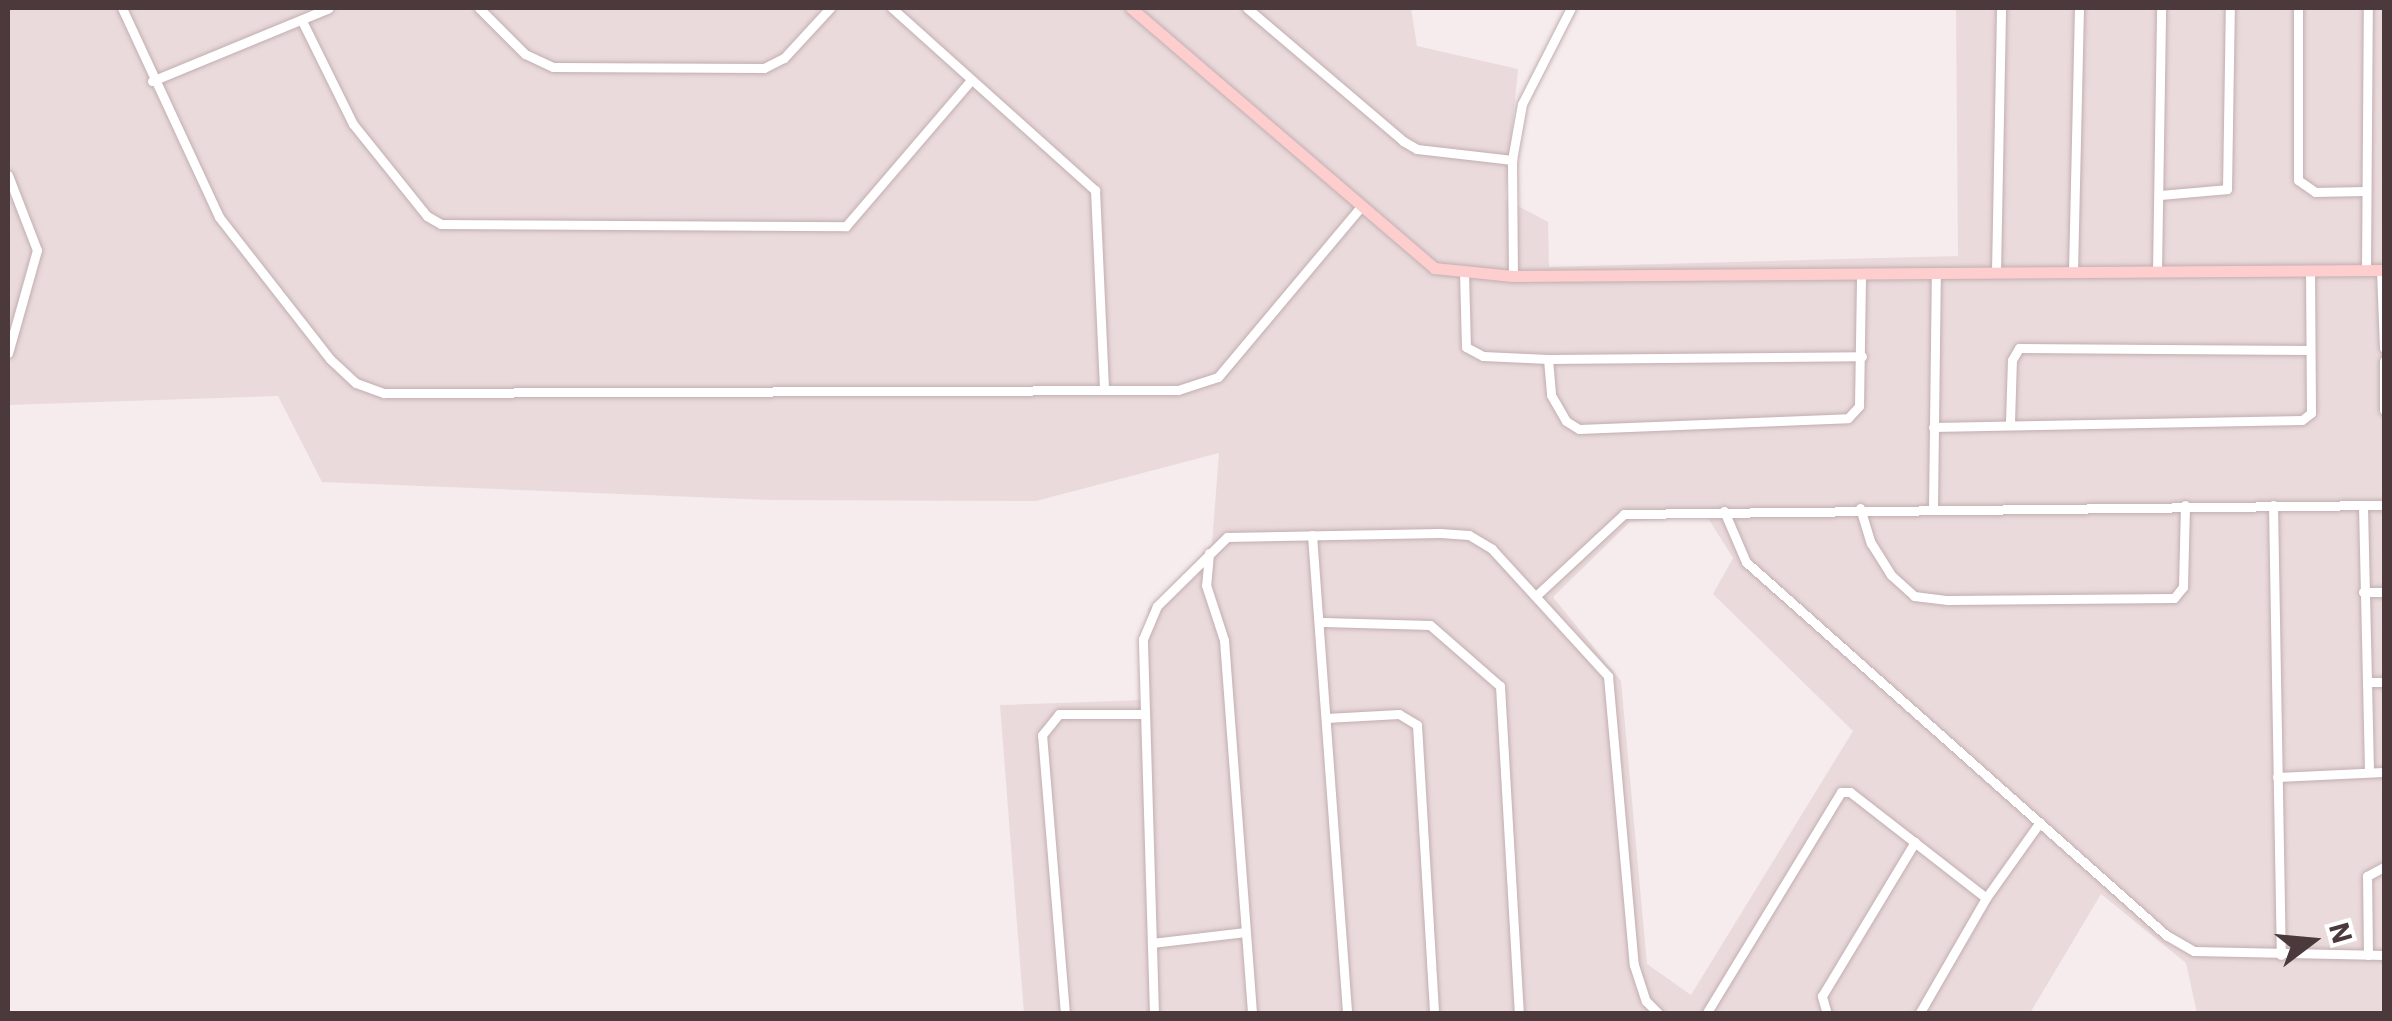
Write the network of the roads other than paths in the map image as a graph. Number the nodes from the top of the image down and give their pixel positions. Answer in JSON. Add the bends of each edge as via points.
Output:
{"nodes":[{"id":1,"x":122,"y":8,"type":"edge"},
{"id":2,"x":329,"y":8,"type":"edge"},
{"id":3,"x":479,"y":8,"type":"edge"},
{"id":4,"x":830,"y":8,"type":"edge"},
{"id":5,"x":892,"y":8,"type":"edge"},
{"id":6,"x":1131,"y":8,"type":"edge"},
{"id":7,"x":1248,"y":8,"type":"edge"},
{"id":8,"x":1571,"y":8,"type":"edge"},
{"id":9,"x":2001,"y":8,"type":"edge"},
{"id":10,"x":2079,"y":8,"type":"edge"},
{"id":11,"x":2162,"y":8,"type":"edge"},
{"id":12,"x":2230,"y":8,"type":"edge"},
{"id":13,"x":2298,"y":8,"type":"edge"},
{"id":14,"x":2368,"y":8,"type":"edge"},
{"id":15,"x":304,"y":23,"type":"junction"},
{"id":16,"x":971,"y":80,"type":"junction"},
{"id":17,"x":152,"y":81,"type":"junction"},
{"id":18,"x":1512,"y":160,"type":"junction"},
{"id":19,"x":8,"y":175,"type":"edge"},
{"id":20,"x":2365,"y":191,"type":"junction"},
{"id":21,"x":2159,"y":195,"type":"junction"},
{"id":22,"x":1358,"y":210,"type":"junction"},
{"id":23,"x":2310,"y":270,"type":"junction"},
{"id":24,"x":2366,"y":270,"type":"junction"},
{"id":25,"x":2383,"y":270,"type":"edge"},
{"id":26,"x":2157,"y":271,"type":"junction"},
{"id":27,"x":1464,"y":272,"type":"junction"},
{"id":28,"x":1996,"y":272,"type":"junction"},
{"id":29,"x":2073,"y":272,"type":"junction"},
{"id":30,"x":1861,"y":274,"type":"junction"},
{"id":31,"x":1936,"y":274,"type":"junction"},
{"id":32,"x":1513,"y":276,"type":"junction"},
{"id":33,"x":2384,"y":348,"type":"edge"},
{"id":34,"x":2309,"y":350,"type":"junction"},
{"id":35,"x":8,"y":353,"type":"edge"},
{"id":36,"x":1862,"y":356,"type":"junction"},
{"id":37,"x":1548,"y":358,"type":"junction"},
{"id":38,"x":2384,"y":361,"type":"edge"},
{"id":39,"x":1104,"y":390,"type":"junction"},
{"id":40,"x":2384,"y":410,"type":"edge"},
{"id":41,"x":2010,"y":422,"type":"junction"},
{"id":42,"x":1934,"y":427,"type":"junction"},
{"id":43,"x":2186,"y":505,"type":"junction"},
{"id":44,"x":2274,"y":505,"type":"junction"},
{"id":45,"x":2384,"y":505,"type":"edge"},
{"id":46,"x":2363,"y":506,"type":"junction"},
{"id":47,"x":1860,"y":508,"type":"junction"},
{"id":48,"x":1933,"y":508,"type":"junction"},
{"id":49,"x":1724,"y":511,"type":"junction"},
{"id":50,"x":1312,"y":535,"type":"junction"},
{"id":51,"x":1209,"y":553,"type":"junction"},
{"id":52,"x":2363,"y":592,"type":"junction"},
{"id":53,"x":2384,"y":592,"type":"edge"},
{"id":54,"x":1539,"y":593,"type":"junction"},
{"id":55,"x":1324,"y":622,"type":"junction"},
{"id":56,"x":2367,"y":682,"type":"junction"},
{"id":57,"x":2384,"y":682,"type":"edge"},
{"id":58,"x":1143,"y":714,"type":"junction"},
{"id":59,"x":1326,"y":718,"type":"junction"},
{"id":60,"x":2369,"y":772,"type":"junction"},
{"id":61,"x":2384,"y":772,"type":"edge"},
{"id":62,"x":2277,"y":777,"type":"junction"},
{"id":63,"x":2040,"y":822,"type":"junction"},
{"id":64,"x":1914,"y":842,"type":"junction"},
{"id":65,"x":2384,"y":867,"type":"edge"},
{"id":66,"x":1986,"y":898,"type":"junction"},
{"id":67,"x":1245,"y":932,"type":"junction"},
{"id":68,"x":1152,"y":943,"type":"junction"},
{"id":69,"x":2281,"y":955,"type":"junction"},
{"id":70,"x":2368,"y":955,"type":"junction"},
{"id":71,"x":2384,"y":955,"type":"edge"},
{"id":72,"x":1065,"y":1014,"type":"edge"},
{"id":73,"x":1154,"y":1014,"type":"edge"},
{"id":74,"x":1252,"y":1014,"type":"edge"},
{"id":75,"x":1348,"y":1014,"type":"edge"},
{"id":76,"x":1434,"y":1014,"type":"edge"},
{"id":77,"x":1518,"y":1014,"type":"edge"},
{"id":78,"x":1658,"y":1014,"type":"edge"},
{"id":79,"x":1706,"y":1014,"type":"edge"},
{"id":80,"x":1827,"y":1014,"type":"edge"},
{"id":81,"x":1918,"y":1014,"type":"edge"}],
"edges":[{"from":1,"to":17,"type":"street"},
{"from":2,"to":15,"type":"street"},
{"from":3,"to":4,"type":"street","via":[[526,54],[553,67],[726,68],[775,65]]},
{"from":5,"to":16,"type":"street"},
{"from":6,"to":22,"type":"street"},
{"from":7,"to":18,"type":"street","via":[[1402,141],[1417,149]]},
{"from":8,"to":18,"type":"street","via":[[1522,104]]},
{"from":9,"to":28,"type":"street"},
{"from":10,"to":29,"type":"street"},
{"from":11,"to":21,"type":"street"},
{"from":12,"to":21,"type":"street","via":[[2226,190]]},
{"from":13,"to":20,"type":"street","via":[[2298,180],[2315,192]]},
{"from":14,"to":20,"type":"street"},
{"from":15,"to":16,"type":"street","via":[[353,124],[427,216],[441,224],[846,226]]},
{"from":15,"to":17,"type":"street"},
{"from":16,"to":39,"type":"street","via":[[1095,190]]},
{"from":17,"to":39,"type":"street","via":[[219,217],[330,359],[356,383],[384,393]]},
{"from":18,"to":32,"type":"street"},
{"from":19,"to":35,"type":"street","via":[[37,250]]},
{"from":20,"to":24,"type":"street"},
{"from":21,"to":26,"type":"street"},
{"from":22,"to":27,"type":"street","via":[[1418,260]]},
{"from":22,"to":39,"type":"street","via":[[1218,377],[1178,390]]},
{"from":23,"to":24,"type":"street"},
{"from":23,"to":26,"type":"street"},
{"from":23,"to":34,"type":"street"},
{"from":24,"to":25,"type":"street"},
{"from":25,"to":33,"type":"street"},
{"from":26,"to":29,"type":"street"},
{"from":27,"to":32,"type":"street"},
{"from":27,"to":37,"type":"street","via":[[1466,347],[1483,356]]},
{"from":28,"to":29,"type":"street"},
{"from":28,"to":31,"type":"street"},
{"from":30,"to":31,"type":"street"},
{"from":30,"to":32,"type":"street"},
{"from":30,"to":36,"type":"street"},
{"from":31,"to":42,"type":"street"},
{"from":34,"to":41,"type":"street","via":[[2019,348],[2012,360]]},
{"from":34,"to":41,"type":"street","via":[[2311,412],[2302,420]]},
{"from":36,"to":37,"type":"street"},
{"from":36,"to":37,"type":"street","via":[[1860,406],[1848,418],[1580,429],[1566,420],[1552,395]]},
{"from":38,"to":40,"type":"street"},
{"from":41,"to":42,"type":"street"},
{"from":42,"to":48,"type":"street"},
{"from":43,"to":44,"type":"street"},
{"from":43,"to":47,"type":"street","via":[[2183,587],[2174,598],[2004,600],[1914,596],[1870,544]]},
{"from":43,"to":48,"type":"street"},
{"from":44,"to":46,"type":"street"},
{"from":44,"to":62,"type":"street"},
{"from":45,"to":46,"type":"street"},
{"from":46,"to":52,"type":"street"},
{"from":47,"to":48,"type":"street"},
{"from":47,"to":49,"type":"street"},
{"from":49,"to":54,"type":"street","via":[[1616,516]]},
{"from":49,"to":63,"type":"street","via":[[1746,562]]},
{"from":50,"to":51,"type":"street","via":[[1227,537]]},
{"from":50,"to":54,"type":"street","via":[[1469,536]]},
{"from":50,"to":55,"type":"street"},
{"from":51,"to":58,"type":"street","via":[[1147,624]]},
{"from":51,"to":67,"type":"street","via":[[1206,585],[1226,659]]},
{"from":52,"to":53,"type":"street"},
{"from":52,"to":56,"type":"street"},
{"from":54,"to":78,"type":"street","via":[[1600,663],[1613,690],[1634,965],[1646,1002]]},
{"from":55,"to":59,"type":"street"},
{"from":55,"to":77,"type":"street","via":[[1430,625],[1500,686]]},
{"from":56,"to":57,"type":"street"},
{"from":56,"to":60,"type":"street"},
{"from":58,"to":68,"type":"street"},
{"from":58,"to":72,"type":"street","via":[[1059,714],[1042,735]]},
{"from":59,"to":75,"type":"street"},
{"from":59,"to":76,"type":"street","via":[[1399,714],[1417,725]]},
{"from":60,"to":61,"type":"street"},
{"from":60,"to":62,"type":"street"},
{"from":62,"to":69,"type":"street"},
{"from":63,"to":66,"type":"street"},
{"from":63,"to":69,"type":"street","via":[[2166,936],[2194,950]]},
{"from":64,"to":66,"type":"street"},
{"from":64,"to":79,"type":"street","via":[[1841,792]]},
{"from":64,"to":80,"type":"street","via":[[1822,996]]},
{"from":65,"to":70,"type":"street","via":[[2367,876]]},
{"from":66,"to":81,"type":"street"},
{"from":67,"to":68,"type":"street"},
{"from":67,"to":74,"type":"street"},
{"from":68,"to":73,"type":"street"},
{"from":69,"to":70,"type":"street"},
{"from":70,"to":71,"type":"street"}]}
